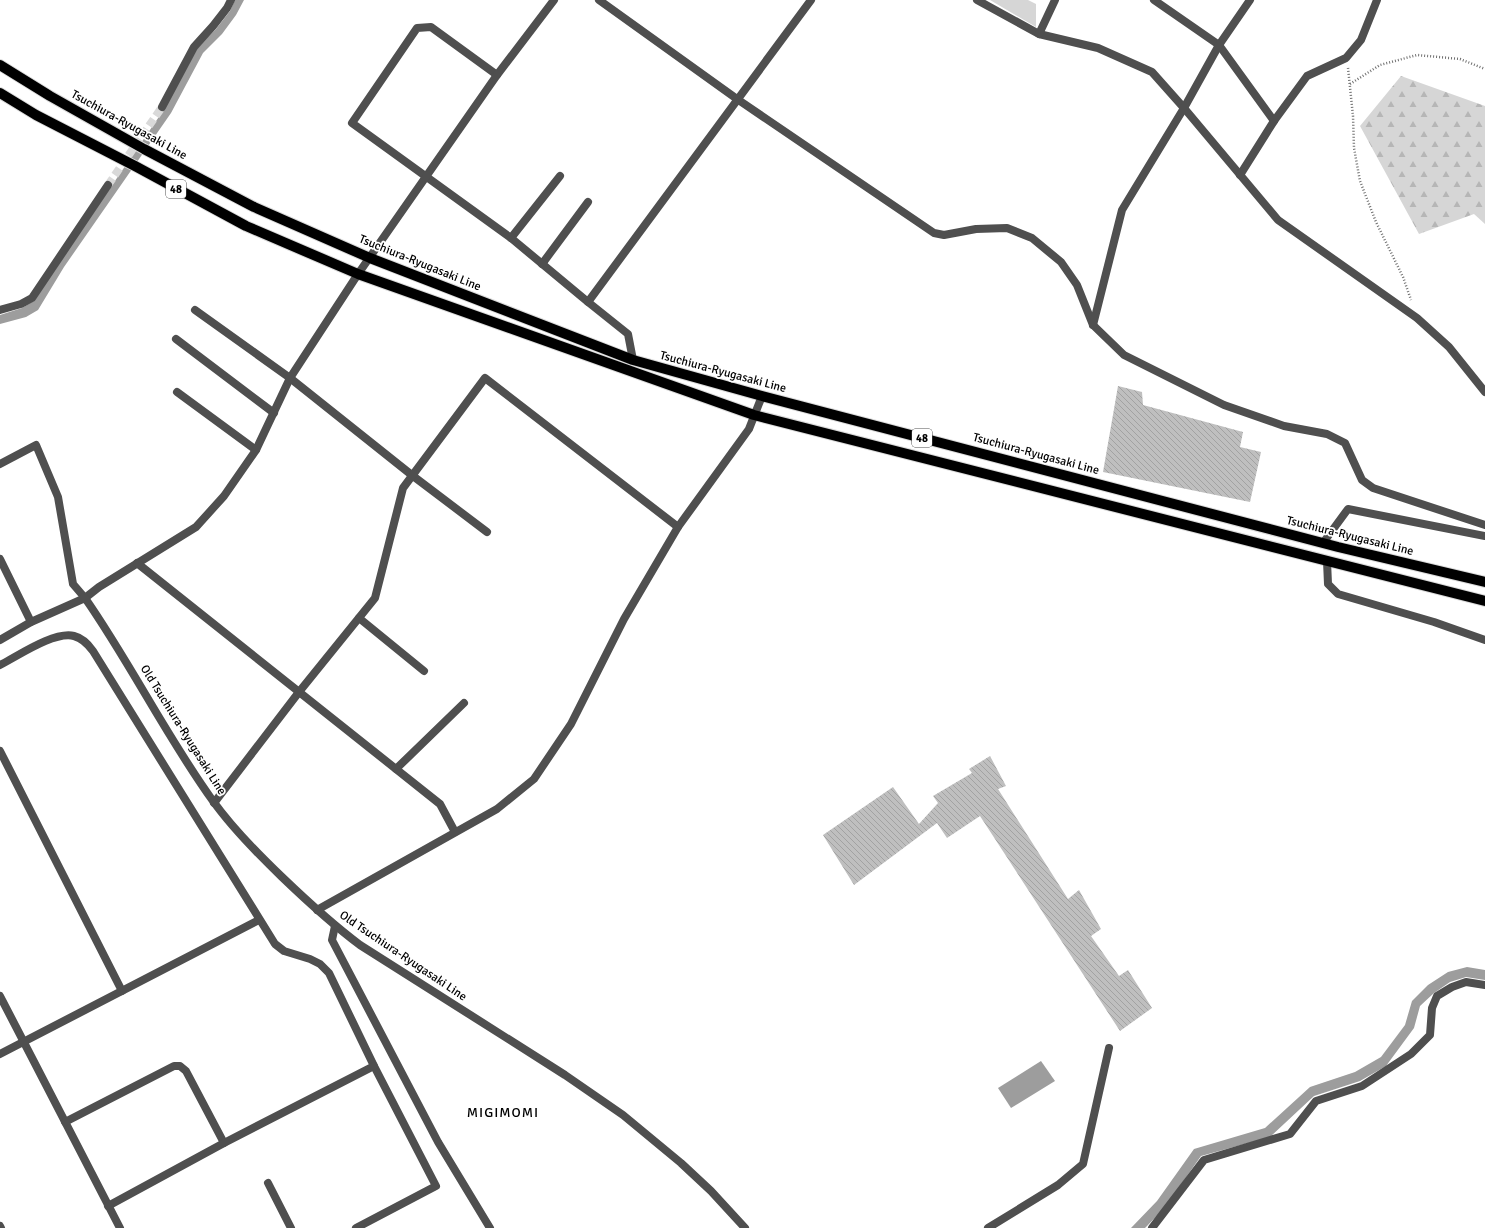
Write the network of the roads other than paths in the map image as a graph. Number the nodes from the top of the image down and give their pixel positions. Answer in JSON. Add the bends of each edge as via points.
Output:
{"nodes":[{"id":1,"x":231,"y":0,"type":"edge"},
{"id":2,"x":554,"y":0,"type":"edge"},
{"id":3,"x":599,"y":0,"type":"edge"},
{"id":4,"x":811,"y":0,"type":"edge"},
{"id":5,"x":977,"y":0,"type":"edge"},
{"id":6,"x":1055,"y":0,"type":"edge"},
{"id":7,"x":1154,"y":0,"type":"edge"},
{"id":8,"x":1250,"y":0,"type":"edge"},
{"id":9,"x":1377,"y":0,"type":"edge"},
{"id":10,"x":1039,"y":34,"type":"junction"},
{"id":11,"x":1219,"y":45,"type":"junction"},
{"id":12,"x":0,"y":65,"type":"edge"},
{"id":13,"x":497,"y":74,"type":"junction"},
{"id":14,"x":0,"y":93,"type":"edge"},
{"id":15,"x":737,"y":99,"type":"junction"},
{"id":16,"x":162,"y":107,"type":"tunnel mouth"},
{"id":17,"x":1184,"y":108,"type":"junction"},
{"id":18,"x":1274,"y":121,"type":"junction"},
{"id":19,"x":1240,"y":175,"type":"junction"},
{"id":20,"x":560,"y":176,"type":"dead end"},
{"id":21,"x":426,"y":178,"type":"junction"},
{"id":22,"x":108,"y":185,"type":"tunnel mouth"},
{"id":23,"x":588,"y":202,"type":"dead end"},
{"id":24,"x":511,"y":238,"type":"junction"},
{"id":25,"x":370,"y":258,"type":"junction"},
{"id":26,"x":542,"y":264,"type":"junction"},
{"id":27,"x":358,"y":274,"type":"junction"},
{"id":28,"x":588,"y":302,"type":"junction"},
{"id":29,"x":0,"y":310,"type":"edge"},
{"id":30,"x":195,"y":310,"type":"dead end"},
{"id":31,"x":1093,"y":325,"type":"junction"},
{"id":32,"x":176,"y":339,"type":"dead end"},
{"id":33,"x":633,"y":360,"type":"junction"},
{"id":34,"x":290,"y":378,"type":"junction"},
{"id":35,"x":177,"y":392,"type":"dead end"},
{"id":36,"x":1485,"y":392,"type":"edge"},
{"id":37,"x":762,"y":396,"type":"junction"},
{"id":38,"x":274,"y":413,"type":"junction"},
{"id":39,"x":754,"y":415,"type":"junction"},
{"id":40,"x":256,"y":450,"type":"junction"},
{"id":41,"x":0,"y":464,"type":"edge"},
{"id":42,"x":413,"y":476,"type":"junction"},
{"id":43,"x":1485,"y":525,"type":"edge"},
{"id":44,"x":678,"y":527,"type":"junction"},
{"id":45,"x":487,"y":532,"type":"dead end"},
{"id":46,"x":1485,"y":536,"type":"edge"},
{"id":47,"x":1323,"y":543,"type":"junction"},
{"id":48,"x":0,"y":559,"type":"edge"},
{"id":49,"x":1327,"y":561,"type":"junction"},
{"id":50,"x":137,"y":563,"type":"junction"},
{"id":51,"x":1485,"y":582,"type":"edge"},
{"id":52,"x":85,"y":598,"type":"junction"},
{"id":53,"x":1485,"y":601,"type":"edge"},
{"id":54,"x":359,"y":618,"type":"junction"},
{"id":55,"x":31,"y":622,"type":"junction"},
{"id":56,"x":0,"y":640,"type":"edge"},
{"id":57,"x":1485,"y":640,"type":"edge"},
{"id":58,"x":0,"y":665,"type":"edge"},
{"id":59,"x":424,"y":671,"type":"dead end"},
{"id":60,"x":299,"y":692,"type":"junction"},
{"id":61,"x":464,"y":703,"type":"dead end"},
{"id":62,"x":0,"y":751,"type":"edge"},
{"id":63,"x":396,"y":769,"type":"junction"},
{"id":64,"x":214,"y":803,"type":"junction"},
{"id":65,"x":455,"y":832,"type":"junction"},
{"id":66,"x":317,"y":910,"type":"junction"},
{"id":67,"x":259,"y":920,"type":"junction"},
{"id":68,"x":335,"y":926,"type":"junction"},
{"id":69,"x":1485,"y":985,"type":"edge"},
{"id":70,"x":122,"y":991,"type":"junction"},
{"id":71,"x":0,"y":996,"type":"edge"},
{"id":72,"x":23,"y":1042,"type":"junction"},
{"id":73,"x":1109,"y":1048,"type":"dead end"},
{"id":74,"x":0,"y":1054,"type":"edge"},
{"id":75,"x":374,"y":1066,"type":"junction"},
{"id":76,"x":65,"y":1122,"type":"junction"},
{"id":77,"x":224,"y":1143,"type":"junction"},
{"id":78,"x":268,"y":1183,"type":"dead end"},
{"id":79,"x":108,"y":1206,"type":"junction"},
{"id":80,"x":120,"y":1228,"type":"edge"},
{"id":81,"x":290,"y":1228,"type":"edge"},
{"id":82,"x":356,"y":1228,"type":"edge"},
{"id":83,"x":490,"y":1228,"type":"edge"},
{"id":84,"x":745,"y":1228,"type":"edge"},
{"id":85,"x":988,"y":1228,"type":"edge"},
{"id":86,"x":1152,"y":1228,"type":"edge"}],
"edges":[{"from":1,"to":16,"type":"street","via":[[194,47]]},
{"from":2,"to":13,"type":"street"},
{"from":3,"to":15,"type":"street"},
{"from":4,"to":15,"type":"street"},
{"from":5,"to":10,"type":"street"},
{"from":6,"to":10,"type":"street"},
{"from":7,"to":11,"type":"street"},
{"from":8,"to":11,"type":"street"},
{"from":9,"to":18,"type":"street","via":[[1361,40],[1346,58],[1307,76]]},
{"from":10,"to":17,"type":"street","via":[[1098,48],[1152,72]]},
{"from":11,"to":17,"type":"street"},
{"from":11,"to":18,"type":"street"},
{"from":12,"to":25,"type":"main road","name":"Tsuchiura-Ryugasaki Line","number":"48","via":[[144,149],[254,207]]},
{"from":13,"to":21,"type":"street"},
{"from":13,"to":21,"type":"street","via":[[431,27],[417,28],[352,124]]},
{"from":14,"to":27,"type":"main road","number":"48","via":[[36,116],[246,226]]},
{"from":15,"to":28,"type":"street"},
{"from":15,"to":31,"type":"street","via":[[934,233],[944,235],[976,229],[1008,228],[1032,238],[1061,262],[1077,284]]},
{"from":17,"to":19,"type":"street"},
{"from":17,"to":31,"type":"street","via":[[1122,210]]},
{"from":18,"to":19,"type":"street"},
{"from":19,"to":36,"type":"street","via":[[1278,220],[1417,318],[1449,347]]},
{"from":20,"to":24,"type":"street"},
{"from":21,"to":24,"type":"street"},
{"from":21,"to":25,"type":"street"},
{"from":22,"to":29,"type":"street","via":[[32,298]]},
{"from":23,"to":26,"type":"street"},
{"from":24,"to":26,"type":"street"},
{"from":25,"to":27,"type":"street"},
{"from":25,"to":33,"type":"main road","name":"Tsuchiura-Ryugasaki Line","number":"48"},
{"from":26,"to":28,"type":"street"},
{"from":27,"to":34,"type":"street"},
{"from":27,"to":39,"type":"main road","number":"48"},
{"from":28,"to":33,"type":"street","via":[[628,334]]},
{"from":30,"to":34,"type":"street"},
{"from":31,"to":43,"type":"street","via":[[1124,355],[1224,405],[1284,426],[1327,434],[1345,443],[1362,480],[1373,488]]},
{"from":32,"to":38,"type":"street"},
{"from":33,"to":37,"type":"main road","name":"Tsuchiura-Ryugasaki Line","number":"48"},
{"from":34,"to":38,"type":"street"},
{"from":34,"to":42,"type":"street"},
{"from":35,"to":40,"type":"street"},
{"from":37,"to":39,"type":"street"},
{"from":37,"to":47,"type":"main road","name":"Tsuchiura-Ryugasaki Line","number":"48"},
{"from":38,"to":40,"type":"street"},
{"from":39,"to":44,"type":"street","via":[[749,429]]},
{"from":39,"to":49,"type":"main road","number":"48"},
{"from":40,"to":50,"type":"street","via":[[224,496],[196,527]]},
{"from":41,"to":52,"type":"street","name":"Old Tsuchiura-Ryugasaki Line","via":[[36,445],[58,497],[73,584]]},
{"from":42,"to":44,"type":"street","via":[[485,378]]},
{"from":42,"to":45,"type":"street"},
{"from":42,"to":54,"type":"street","via":[[403,488],[375,598]]},
{"from":44,"to":65,"type":"street","via":[[624,619],[571,724],[534,779],[496,809]]},
{"from":46,"to":47,"type":"street","via":[[1348,509]]},
{"from":47,"to":51,"type":"main road","name":"Tsuchiura-Ryugasaki Line","number":"48"},
{"from":48,"to":55,"type":"street"},
{"from":49,"to":53,"type":"main road","number":"48"},
{"from":49,"to":57,"type":"street","via":[[1328,584],[1338,594]]},
{"from":50,"to":52,"type":"street"},
{"from":50,"to":60,"type":"street"},
{"from":52,"to":55,"type":"street"},
{"from":52,"to":64,"type":"street","name":"Old Tsuchiura-Ryugasaki Line"},
{"from":54,"to":59,"type":"street"},
{"from":54,"to":60,"type":"street"},
{"from":55,"to":56,"type":"street"},
{"from":58,"to":67,"type":"street","via":[[50,639],[64,635],[75,636],[85,641]]},
{"from":60,"to":63,"type":"street"},
{"from":60,"to":64,"type":"street"},
{"from":61,"to":63,"type":"street"},
{"from":62,"to":70,"type":"street"},
{"from":63,"to":65,"type":"street","via":[[440,804]]},
{"from":64,"to":66,"type":"street","name":"Old Tsuchiura-Ryugasaki Line","via":[[234,828]]},
{"from":65,"to":66,"type":"street"},
{"from":66,"to":68,"type":"street","name":"Old Tsuchiura-Ryugasaki Line"},
{"from":67,"to":70,"type":"street"},
{"from":67,"to":75,"type":"street","via":[[275,944],[284,951],[310,959],[329,973]]},
{"from":68,"to":83,"type":"street","via":[[332,940],[438,1142]]},
{"from":68,"to":84,"type":"street","name":"Old Tsuchiura-Ryugasaki Line","via":[[623,1115],[681,1163]]},
{"from":69,"to":86,"type":"street","via":[[1466,982],[1437,996],[1432,1008],[1430,1035],[1410,1054],[1362,1086],[1316,1101],[1290,1134],[1204,1160]]},
{"from":70,"to":72,"type":"street"},
{"from":71,"to":72,"type":"street"},
{"from":72,"to":74,"type":"street"},
{"from":72,"to":76,"type":"street"},
{"from":73,"to":85,"type":"street","via":[[1083,1164],[1058,1186]]},
{"from":75,"to":77,"type":"street"},
{"from":75,"to":82,"type":"street","via":[[436,1186]]},
{"from":76,"to":77,"type":"street","via":[[174,1066],[180,1066],[186,1071]]},
{"from":76,"to":79,"type":"street"},
{"from":77,"to":79,"type":"street"},
{"from":78,"to":81,"type":"street"},
{"from":79,"to":80,"type":"street"}]}
